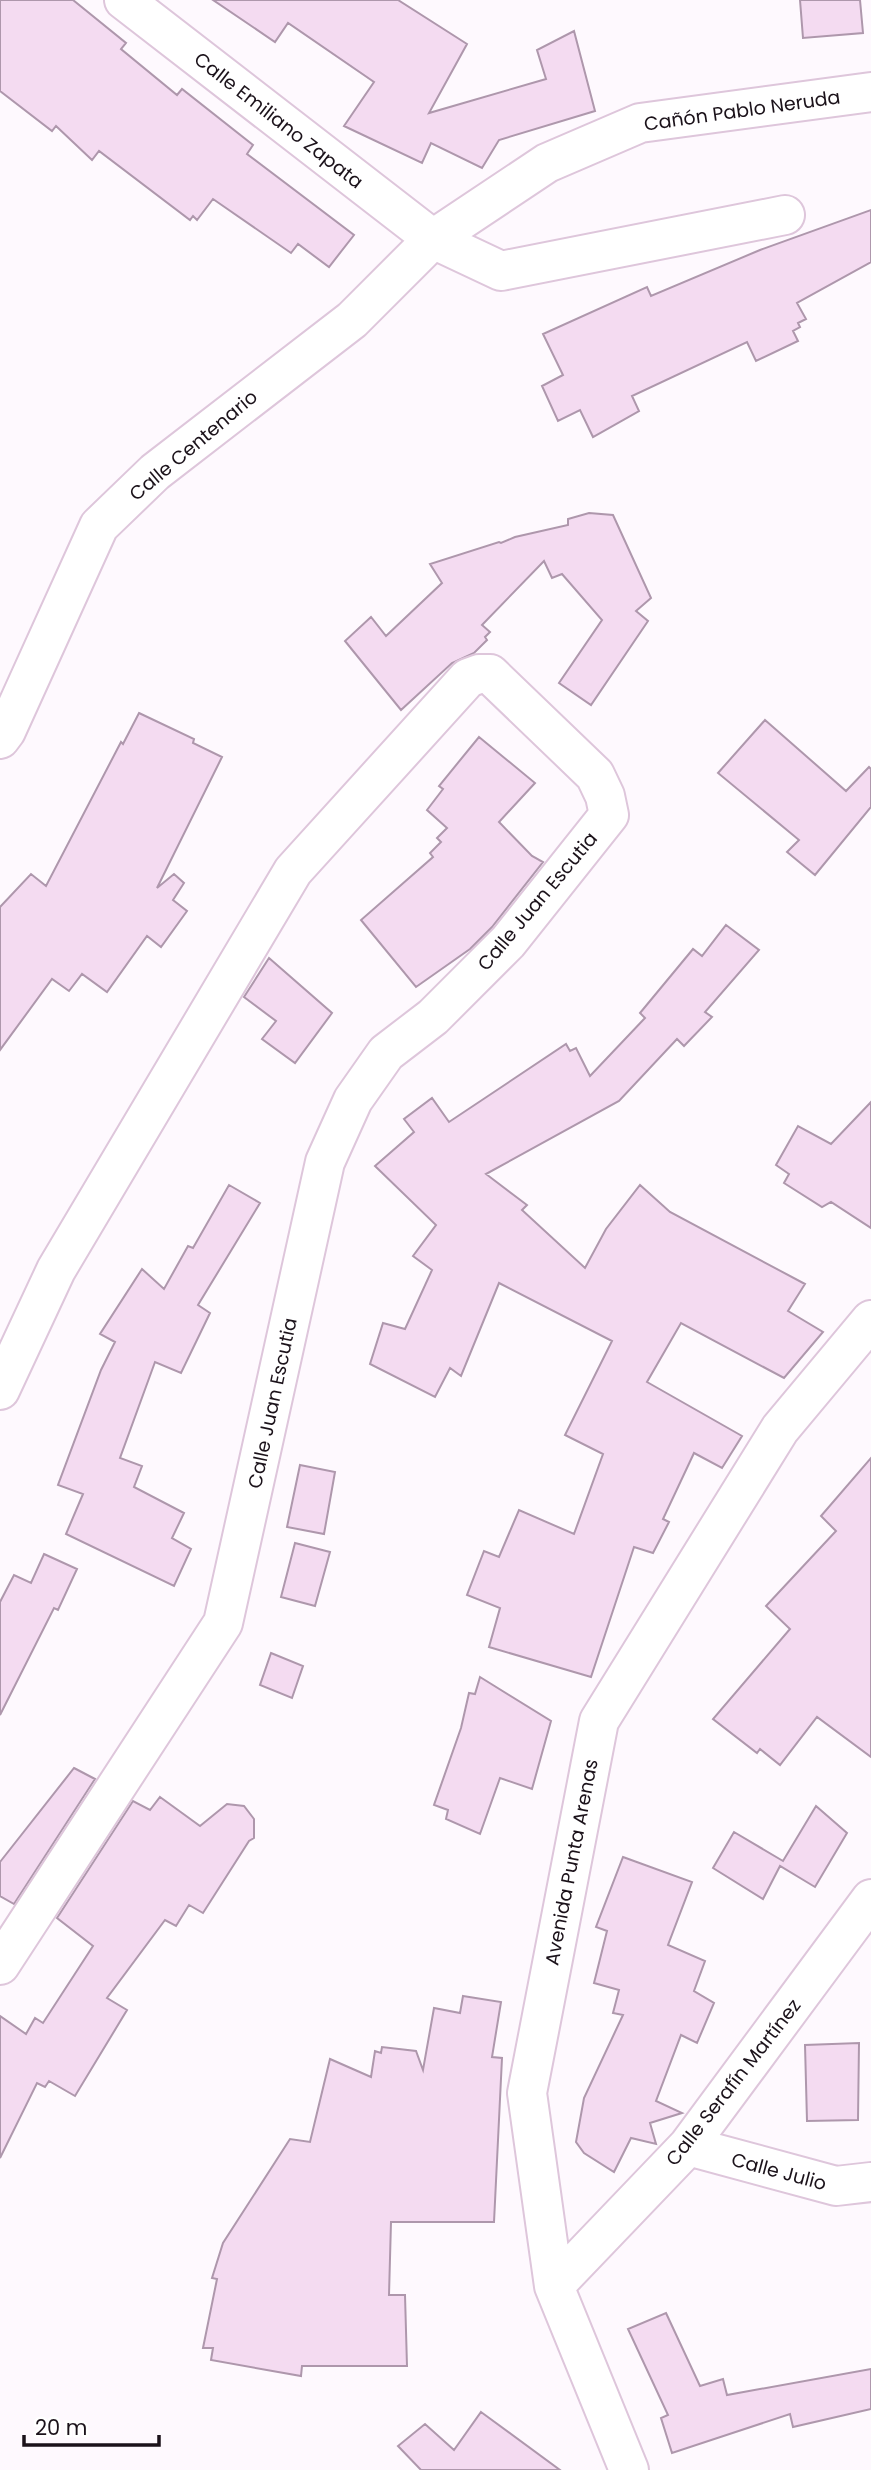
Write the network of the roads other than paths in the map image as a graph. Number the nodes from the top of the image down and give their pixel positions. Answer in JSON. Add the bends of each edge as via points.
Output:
{"nodes":[{"id":1,"x":124,"y":0,"type":"edge"},
{"id":2,"x":871,"y":92,"type":"edge"},
{"id":3,"x":785,"y":215,"type":"dead end"},
{"id":4,"x":433,"y":239,"type":"junction"},
{"id":5,"x":2,"y":732,"type":"edge"},
{"id":6,"x":871,"y":1320,"type":"edge"},
{"id":7,"x":0,"y":1390,"type":"edge"},
{"id":8,"x":871,"y":1899,"type":"edge"},
{"id":9,"x":0,"y":1965,"type":"edge"},
{"id":10,"x":688,"y":2146,"type":"junction"},
{"id":11,"x":871,"y":2182,"type":"edge"},
{"id":12,"x":554,"y":2286,"type":"junction"},
{"id":13,"x":629,"y":2470,"type":"edge"}],
"edges":[{"from":1,"to":4,"type":"street","name":"Calle Emiliano Zapata"},
{"from":2,"to":4,"type":"street","name":"Cañón Pablo Neruda","via":[[640,123],[547,163]]},
{"from":3,"to":4,"type":"street","name":"Calle Emiliano Zapata","via":[[501,271]]},
{"from":4,"to":5,"type":"street","name":"Calle Centenario","via":[[352,320],[155,472],[99,526]]},
{"from":6,"to":12,"type":"street","name":"Avenida Punta Arenas","via":[[780,1429],[598,1721],[527,2093]]},
{"from":7,"to":9,"type":"street","name":"Calle Juan Escutia","via":[[57,1270],[293,871],[468,678],[490,674],[595,775],[609,815],[508,942],[433,1017],[386,1053],[353,1100],[325,1162],[223,1623]]},
{"from":8,"to":10,"type":"street","name":"Calle Serafín Martínez"},
{"from":10,"to":11,"type":"street","name":"Calle Julio","via":[[836,2186]]},
{"from":10,"to":12,"type":"street","name":"Calle Serafín Martínez"},
{"from":12,"to":13,"type":"street","name":"Avenida Punta Arenas"}]}
